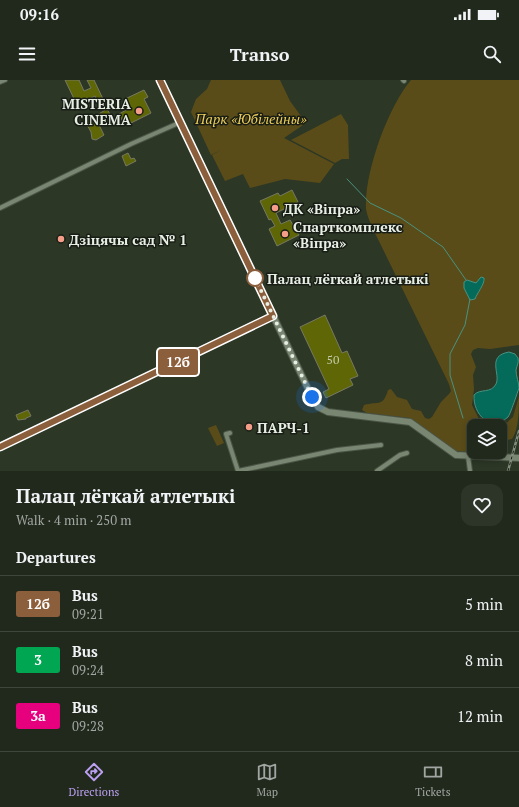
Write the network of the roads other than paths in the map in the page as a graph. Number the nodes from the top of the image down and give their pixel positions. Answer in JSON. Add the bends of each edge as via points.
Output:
{"nodes":[{"id":1,"x":5,"y":80,"type":"edge"},
{"id":2,"x":160,"y":80,"type":"edge"},
{"id":3,"x":0,"y":82,"type":"edge"},
{"id":4,"x":180,"y":122,"type":"junction"},
{"id":5,"x":0,"y":208,"type":"edge"},
{"id":6,"x":273,"y":316,"type":"junction"},
{"id":7,"x":230,"y":433,"type":"dead end"},
{"id":8,"x":381,"y":445,"type":"dead end"},
{"id":9,"x":0,"y":447,"type":"edge"},
{"id":10,"x":407,"y":453,"type":"dead end"},
{"id":11,"x":467,"y":456,"type":"edge"},
{"id":12,"x":507,"y":458,"type":"edge"},
{"id":13,"x":519,"y":458,"type":"edge"},
{"id":14,"x":468,"y":459,"type":"edge"},
{"id":15,"x":238,"y":471,"type":"edge"},
{"id":16,"x":377,"y":471,"type":"edge"},
{"id":17,"x":470,"y":471,"type":"edge"}],
"edges":[{"from":1,"to":3,"type":"street"},
{"from":2,"to":4,"type":"main road"},
{"from":4,"to":5,"type":"street"},
{"from":4,"to":6,"type":"main road"},
{"from":6,"to":9,"type":"main road"},
{"from":6,"to":11,"type":"main road","via":[[312,397],[320,408],[328,412],[410,422],[451,452]]},
{"from":7,"to":15,"type":"street","via":[[226,434]]},
{"from":8,"to":15,"type":"street","via":[[337,450]]},
{"from":10,"to":16,"type":"street"},
{"from":12,"to":13,"type":"main road"},
{"from":14,"to":17,"type":"street"}]}
